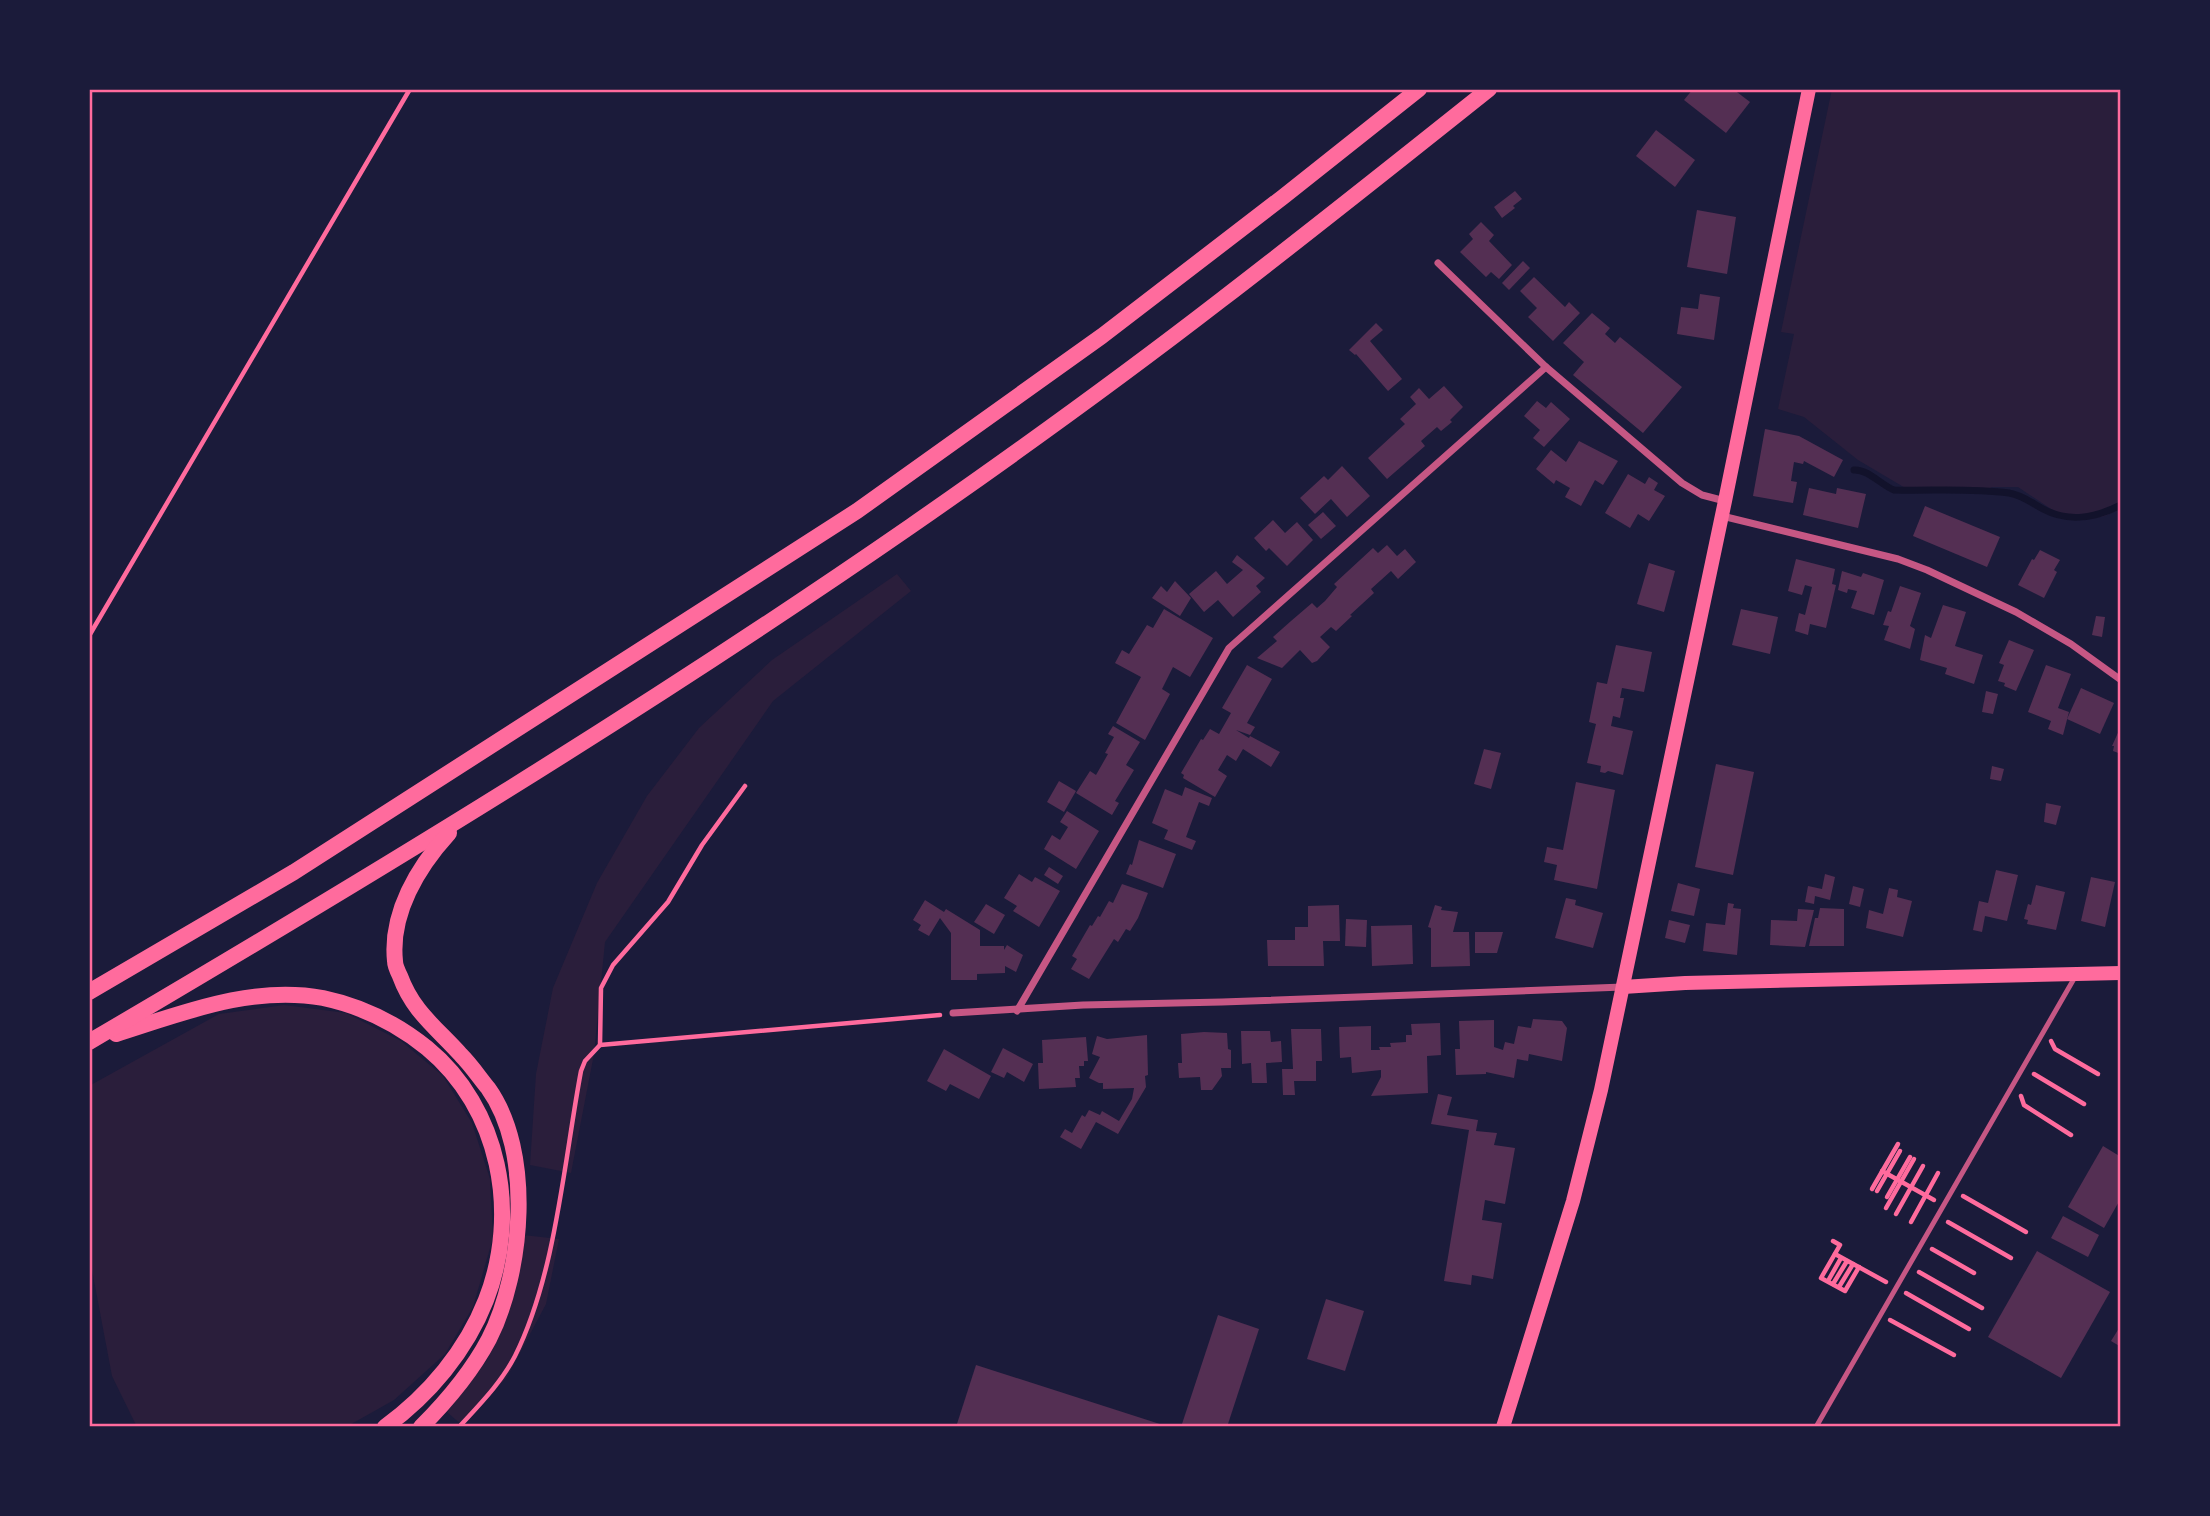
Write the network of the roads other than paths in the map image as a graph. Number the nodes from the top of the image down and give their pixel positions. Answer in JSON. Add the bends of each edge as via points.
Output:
{"nodes":[{"id":1,"x":1419,"y":89,"type":"edge"},
{"id":2,"x":1489,"y":89,"type":"edge"},
{"id":3,"x":1809,"y":89,"type":"edge"},
{"id":4,"x":1437,"y":263,"type":"dead end"},
{"id":5,"x":1546,"y":367,"type":"junction"},
{"id":6,"x":1724,"y":508,"type":"junction"},
{"id":7,"x":2121,"y":680,"type":"edge"},
{"id":8,"x":461,"y":819,"type":"junction"},
{"id":9,"x":2121,"y":973,"type":"edge"},
{"id":10,"x":2077,"y":974,"type":"junction"},
{"id":11,"x":1623,"y":987,"type":"junction"},
{"id":12,"x":89,"y":992,"type":"edge"},
{"id":13,"x":1017,"y":1011,"type":"junction"},
{"id":14,"x":953,"y":1013,"type":"road end"},
{"id":15,"x":90,"y":1042,"type":"edge"},
{"id":16,"x":385,"y":1427,"type":"edge"},
{"id":17,"x":421,"y":1427,"type":"edge"},
{"id":18,"x":1503,"y":1427,"type":"edge"},
{"id":19,"x":1816,"y":1427,"type":"edge"}],
"edges":[{"from":1,"to":12,"type":"highway","via":[[1102,336],[857,511],[294,872]]},
{"from":2,"to":8,"type":"highway","via":[[1069,414],[708,662]]},
{"from":3,"to":6,"type":"main road"},
{"from":4,"to":5,"type":"street"},
{"from":5,"to":6,"type":"street","via":[[1682,483]]},
{"from":5,"to":13,"type":"street","via":[[1229,648]]},
{"from":6,"to":7,"type":"street","via":[[1927,570],[2016,612]]},
{"from":6,"to":11,"type":"main road"},
{"from":8,"to":15,"type":"highway"},
{"from":8,"to":17,"type":"highway","via":[[434,849],[412,884],[396,925],[395,963],[406,993],[490,1092],[512,1138],[519,1187],[515,1249],[508,1287],[489,1338],[468,1375]]},
{"from":9,"to":10,"type":"main road"},
{"from":10,"to":11,"type":"main road"},
{"from":10,"to":19,"type":"lane"},
{"from":11,"to":13,"type":"street"},
{"from":11,"to":18,"type":"main road","via":[[1573,1201]]},
{"from":13,"to":14,"type":"street"},
{"from":15,"to":16,"type":"highway","via":[[217,1002],[268,994],[298,995],[373,1014],[413,1037],[450,1070],[493,1145],[500,1172],[500,1248],[486,1299],[460,1350],[422,1395]]}]}
